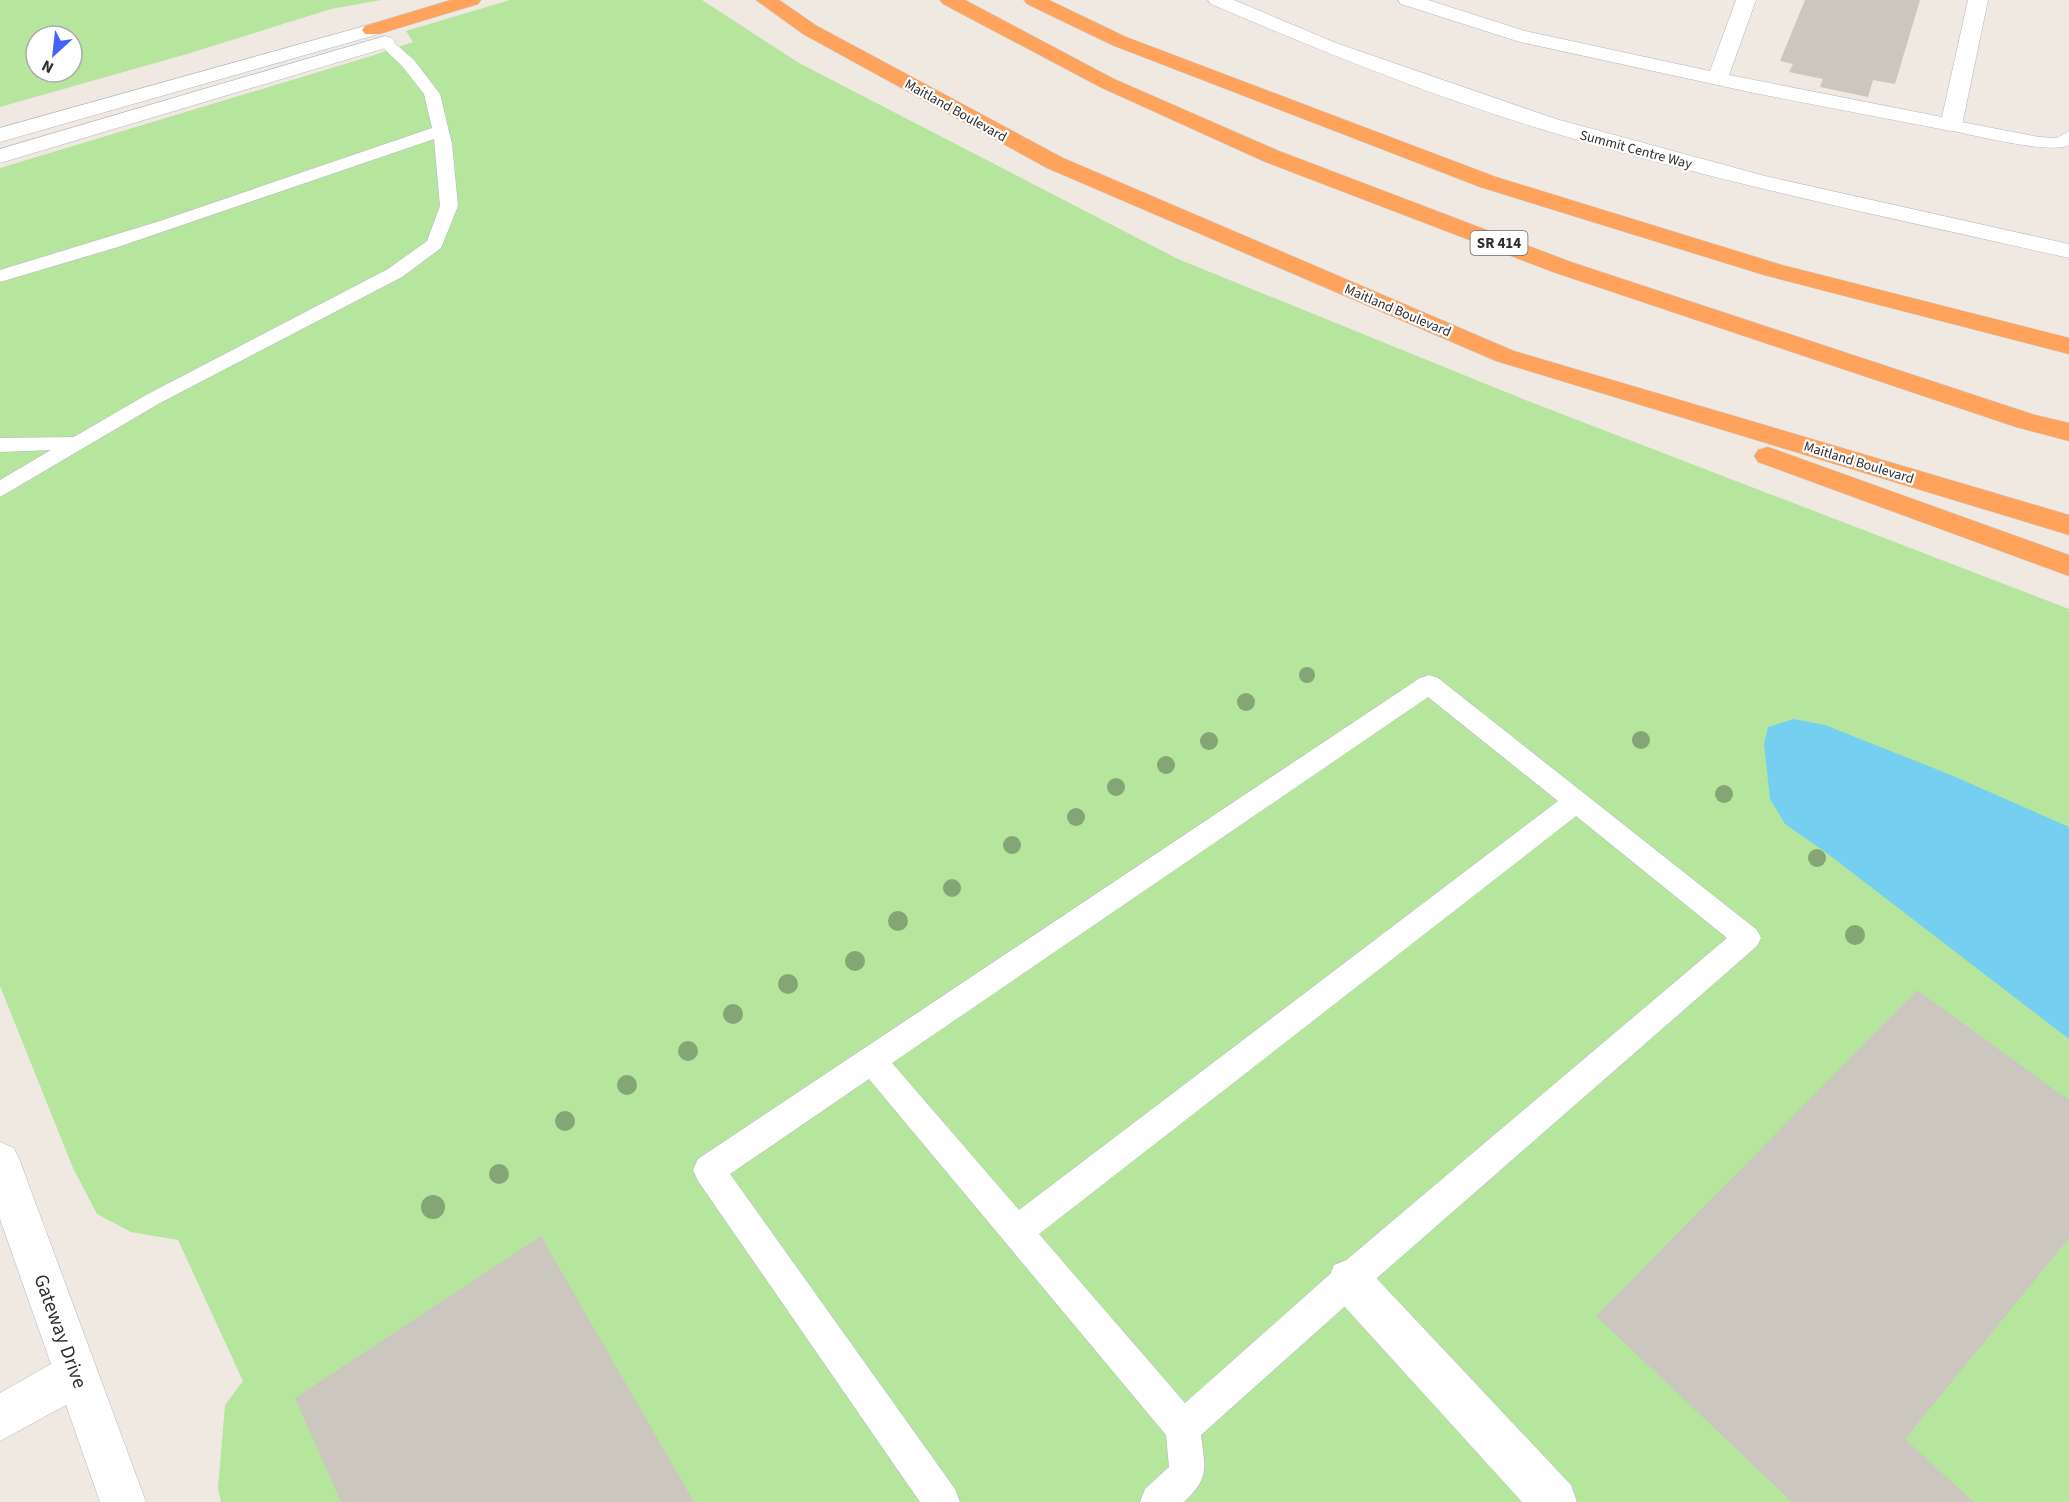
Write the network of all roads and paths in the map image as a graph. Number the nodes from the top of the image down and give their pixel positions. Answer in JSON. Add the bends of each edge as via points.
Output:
{"nodes":[{"id":1,"x":471,"y":0,"type":"edge"},
{"id":2,"x":766,"y":0,"type":"edge"},
{"id":3,"x":950,"y":0,"type":"edge"},
{"id":4,"x":1034,"y":0,"type":"edge"},
{"id":5,"x":1218,"y":0,"type":"edge"},
{"id":6,"x":1408,"y":0,"type":"edge"},
{"id":7,"x":1746,"y":0,"type":"edge"},
{"id":8,"x":1978,"y":0,"type":"edge"},
{"id":9,"x":378,"y":36,"type":"junction"},
{"id":10,"x":1718,"y":79,"type":"junction"},
{"id":11,"x":1951,"y":125,"type":"junction"},
{"id":12,"x":441,"y":131,"type":"junction"},
{"id":13,"x":0,"y":135,"type":"edge"},
{"id":14,"x":2069,"y":136,"type":"edge"},
{"id":15,"x":0,"y":156,"type":"edge"},
{"id":16,"x":2069,"y":251,"type":"edge"},
{"id":17,"x":0,"y":276,"type":"edge"},
{"id":18,"x":2069,"y":346,"type":"edge"},
{"id":19,"x":1505,"y":356,"type":"junction"},
{"id":20,"x":2069,"y":432,"type":"edge"},
{"id":21,"x":79,"y":443,"type":"junction"},
{"id":22,"x":0,"y":445,"type":"edge"},
{"id":23,"x":0,"y":490,"type":"edge"},
{"id":24,"x":2069,"y":525,"type":"edge"},
{"id":25,"x":2069,"y":566,"type":"edge"},
{"id":26,"x":1576,"y":802,"type":"junction"},
{"id":27,"x":870,"y":1060,"type":"junction"},
{"id":28,"x":0,"y":1161,"type":"edge"},
{"id":29,"x":1016,"y":1232,"type":"junction"},
{"id":30,"x":1349,"y":1280,"type":"junction"},
{"id":31,"x":77,"y":1374,"type":"junction"},
{"id":32,"x":0,"y":1418,"type":"edge"},
{"id":33,"x":1183,"y":1428,"type":"junction"},
{"id":34,"x":123,"y":1502,"type":"edge"},
{"id":35,"x":942,"y":1502,"type":"edge"},
{"id":36,"x":1158,"y":1502,"type":"edge"},
{"id":37,"x":1554,"y":1502,"type":"edge"}],
"edges":[{"from":1,"to":9,"type":"highway"},
{"from":2,"to":19,"type":"highway","name":"Maitland Boulevard","via":[[810,30],[1055,164]]},
{"from":3,"to":20,"type":"highway","number":"SR 414","via":[[1107,83],[1271,156],[1562,267],[2025,421]]},
{"from":4,"to":18,"type":"highway","via":[[1119,41],[1488,182],[1773,270]]},
{"from":5,"to":16,"type":"street","name":"Summit Centre Way","via":[[1329,47],[1548,124],[1761,182]]},
{"from":6,"to":10,"type":"street","via":[[1520,36]]},
{"from":7,"to":10,"type":"street"},
{"from":8,"to":11,"type":"street"},
{"from":9,"to":12,"type":"lane","via":[[408,63],[432,94]]},
{"from":9,"to":13,"type":"street"},
{"from":9,"to":15,"type":"street"},
{"from":10,"to":11,"type":"street"},
{"from":11,"to":14,"type":"lane","via":[[2039,142],[2061,143]]},
{"from":12,"to":17,"type":"lane","via":[[181,221]]},
{"from":12,"to":21,"type":"lane","via":[[449,206],[435,244],[395,273],[229,358]]},
{"from":19,"to":24,"type":"highway","name":"Maitland Boulevard"},
{"from":19,"to":25,"type":"highway"},
{"from":21,"to":22,"type":"lane"},
{"from":21,"to":23,"type":"lane"},
{"from":26,"to":27,"type":"lane","via":[[1429,684]]},
{"from":26,"to":29,"type":"lane"},
{"from":26,"to":30,"type":"lane","via":[[1747,938]]},
{"from":27,"to":29,"type":"lane"},
{"from":27,"to":35,"type":"lane","via":[[709,1170]]},
{"from":28,"to":31,"type":"street","name":"Gateway Drive"},
{"from":29,"to":33,"type":"lane"},
{"from":30,"to":33,"type":"lane"},
{"from":30,"to":37,"type":"street"},
{"from":31,"to":32,"type":"street"},
{"from":31,"to":34,"type":"street","name":"Gateway Drive"},
{"from":33,"to":36,"type":"lane","via":[[1188,1474]]}]}
